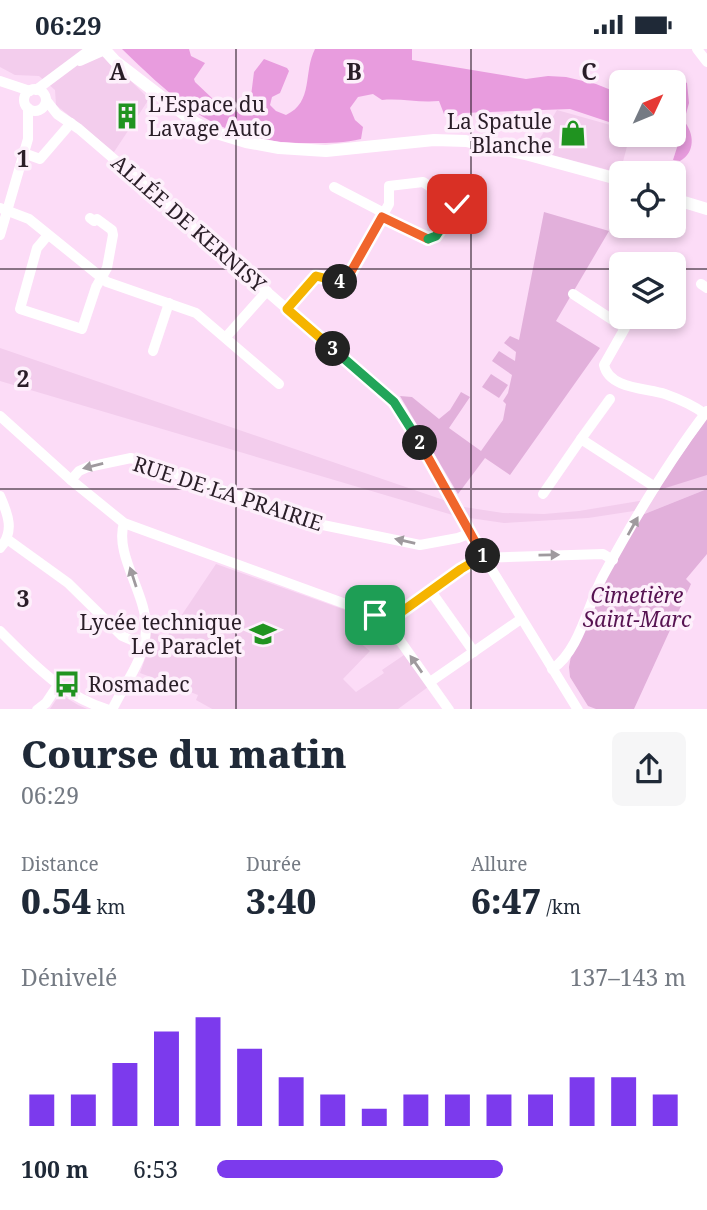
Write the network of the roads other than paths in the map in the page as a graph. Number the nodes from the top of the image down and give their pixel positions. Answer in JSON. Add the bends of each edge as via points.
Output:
{"nodes":[{"id":1,"x":697,"y":49,"type":"edge"},
{"id":2,"x":88,"y":52,"type":"edge"},
{"id":3,"x":109,"y":52,"type":"edge"},
{"id":4,"x":707,"y":62,"type":"edge"},
{"id":5,"x":3,"y":83,"type":"edge"},
{"id":6,"x":36,"y":101,"type":"junction"},
{"id":7,"x":71,"y":123,"type":"junction"},
{"id":8,"x":502,"y":150,"type":"junction"},
{"id":9,"x":29,"y":155,"type":"dead end"},
{"id":10,"x":609,"y":177,"type":"edge"},
{"id":11,"x":471,"y":184,"type":"dead end"},
{"id":12,"x":609,"y":184,"type":"edge"},
{"id":13,"x":334,"y":187,"type":"dead end"},
{"id":14,"x":686,"y":203,"type":"edge"},
{"id":15,"x":457,"y":204,"type":"junction"},
{"id":16,"x":4,"y":209,"type":"edge"},
{"id":17,"x":707,"y":209,"type":"edge"},
{"id":18,"x":383,"y":215,"type":"junction"},
{"id":19,"x":90,"y":218,"type":"dead end"},
{"id":20,"x":0,"y":235,"type":"edge"},
{"id":21,"x":48,"y":235,"type":"junction"},
{"id":22,"x":101,"y":278,"type":"junction"},
{"id":23,"x":267,"y":291,"type":"junction"},
{"id":24,"x":573,"y":294,"type":"dead end"},
{"id":25,"x":169,"y":303,"type":"junction"},
{"id":26,"x":287,"y":309,"type":"junction"},
{"id":27,"x":609,"y":318,"type":"edge"},
{"id":28,"x":624,"y":329,"type":"edge"},
{"id":29,"x":226,"y":337,"type":"junction"},
{"id":30,"x":153,"y":351,"type":"dead end"},
{"id":31,"x":279,"y":384,"type":"dead end"},
{"id":32,"x":610,"y":399,"type":"dead end"},
{"id":33,"x":706,"y":413,"type":"edge"},
{"id":34,"x":0,"y":416,"type":"edge"},
{"id":35,"x":581,"y":439,"type":"junction"},
{"id":36,"x":71,"y":480,"type":"junction"},
{"id":37,"x":655,"y":487,"type":"junction"},
{"id":38,"x":543,"y":494,"type":"dead end"},
{"id":39,"x":0,"y":496,"type":"edge"},
{"id":40,"x":124,"y":523,"type":"junction"},
{"id":41,"x":471,"y":533,"type":"junction"},
{"id":42,"x":4,"y":543,"type":"edge"},
{"id":43,"x":484,"y":557,"type":"junction"},
{"id":44,"x":612,"y":560,"type":"junction"},
{"id":45,"x":430,"y":590,"type":"junction"},
{"id":46,"x":384,"y":618,"type":"junction"},
{"id":47,"x":521,"y":619,"type":"junction"},
{"id":48,"x":0,"y":631,"type":"edge"},
{"id":49,"x":143,"y":645,"type":"junction"},
{"id":50,"x":474,"y":652,"type":"junction"},
{"id":51,"x":552,"y":669,"type":"junction"},
{"id":52,"x":429,"y":683,"type":"junction"},
{"id":53,"x":58,"y":685,"type":"junction"},
{"id":54,"x":37,"y":709,"type":"edge"},
{"id":55,"x":110,"y":709,"type":"edge"},
{"id":56,"x":449,"y":709,"type":"edge"},
{"id":57,"x":578,"y":709,"type":"edge"}],
"edges":[{"from":1,"to":4,"type":"street"},
{"from":2,"to":3,"type":"street"},
{"from":2,"to":6,"type":"street","via":[[51,80]]},
{"from":3,"to":8,"type":"main road","via":[[170,105],[213,132],[246,142],[326,151],[442,140]]},
{"from":5,"to":6,"type":"street","name":"ALLÉE DE KERNISY"},
{"from":6,"to":7,"type":"street","name":"ALLÉE DE KERNISY"},
{"from":6,"to":16,"type":"street"},
{"from":7,"to":9,"type":"street","via":[[40,159]]},
{"from":7,"to":23,"type":"street","name":"ALLÉE DE KERNISY"},
{"from":8,"to":10,"type":"main road"},
{"from":8,"to":12,"type":"main road"},
{"from":11,"to":15,"type":"street"},
{"from":13,"to":18,"type":"street"},
{"from":14,"to":17,"type":"main road"},
{"from":15,"to":18,"type":"street","via":[[431,239]]},
{"from":15,"to":18,"type":"street","via":[[423,182],[389,186],[390,201]]},
{"from":16,"to":20,"type":"street"},
{"from":16,"to":21,"type":"street","via":[[29,219]]},
{"from":18,"to":26,"type":"street","via":[[345,280],[316,276]]},
{"from":19,"to":22,"type":"street","via":[[113,232]]},
{"from":21,"to":22,"type":"street"},
{"from":21,"to":22,"type":"street","via":[[35,252],[21,310],[82,329]]},
{"from":22,"to":25,"type":"street"},
{"from":23,"to":26,"type":"street","name":"ALLÉE DE KERNISY"},
{"from":23,"to":29,"type":"street"},
{"from":24,"to":27,"type":"street"},
{"from":25,"to":29,"type":"street","via":[[196,313]]},
{"from":25,"to":30,"type":"street"},
{"from":26,"to":41,"type":"street","name":"ALLÉE DE KERNISY","via":[[394,402]]},
{"from":28,"to":33,"type":"street","via":[[606,360],[606,372],[634,388],[662,393]]},
{"from":29,"to":31,"type":"street"},
{"from":32,"to":35,"type":"street"},
{"from":33,"to":37,"type":"street"},
{"from":34,"to":36,"type":"street"},
{"from":35,"to":37,"type":"street"},
{"from":35,"to":38,"type":"street"},
{"from":36,"to":40,"type":"street"},
{"from":41,"to":36,"type":"street","name":"RUE DE LA PRAIRIE","one_way":true,"via":[[420,544],[318,524],[131,458],[88,467]]},
{"from":44,"to":37,"type":"street","one_way":true},
{"from":39,"to":42,"type":"street","via":[[9,526]]},
{"from":40,"to":46,"type":"street"},
{"from":49,"to":40,"type":"street","one_way":true,"via":[[144,612],[120,538]]},
{"from":41,"to":43,"type":"street","name":"ALLÉE DE KERNISY"},
{"from":42,"to":49,"type":"street","via":[[68,583],[115,630]]},
{"from":43,"to":44,"type":"street","one_way":true,"via":[[603,554]]},
{"from":43,"to":45,"type":"street"},
{"from":43,"to":47,"type":"street","name":"ALLÉE DE KERNISY"},
{"from":44,"to":51,"type":"street","via":[[567,657]]},
{"from":45,"to":46,"type":"street","via":[[396,617]]},
{"from":45,"to":50,"type":"street"},
{"from":52,"to":46,"type":"street","one_way":true},
{"from":47,"to":50,"type":"street"},
{"from":47,"to":51,"type":"street","name":"ALLÉE DE KERNISY"},
{"from":48,"to":53,"type":"street"},
{"from":49,"to":55,"type":"street","via":[[130,678]]},
{"from":50,"to":52,"type":"street"},
{"from":51,"to":57,"type":"street","name":"ALLÉE DE KERNISY"},
{"from":52,"to":56,"type":"street"},
{"from":53,"to":54,"type":"street"},
{"from":53,"to":55,"type":"street"}]}
